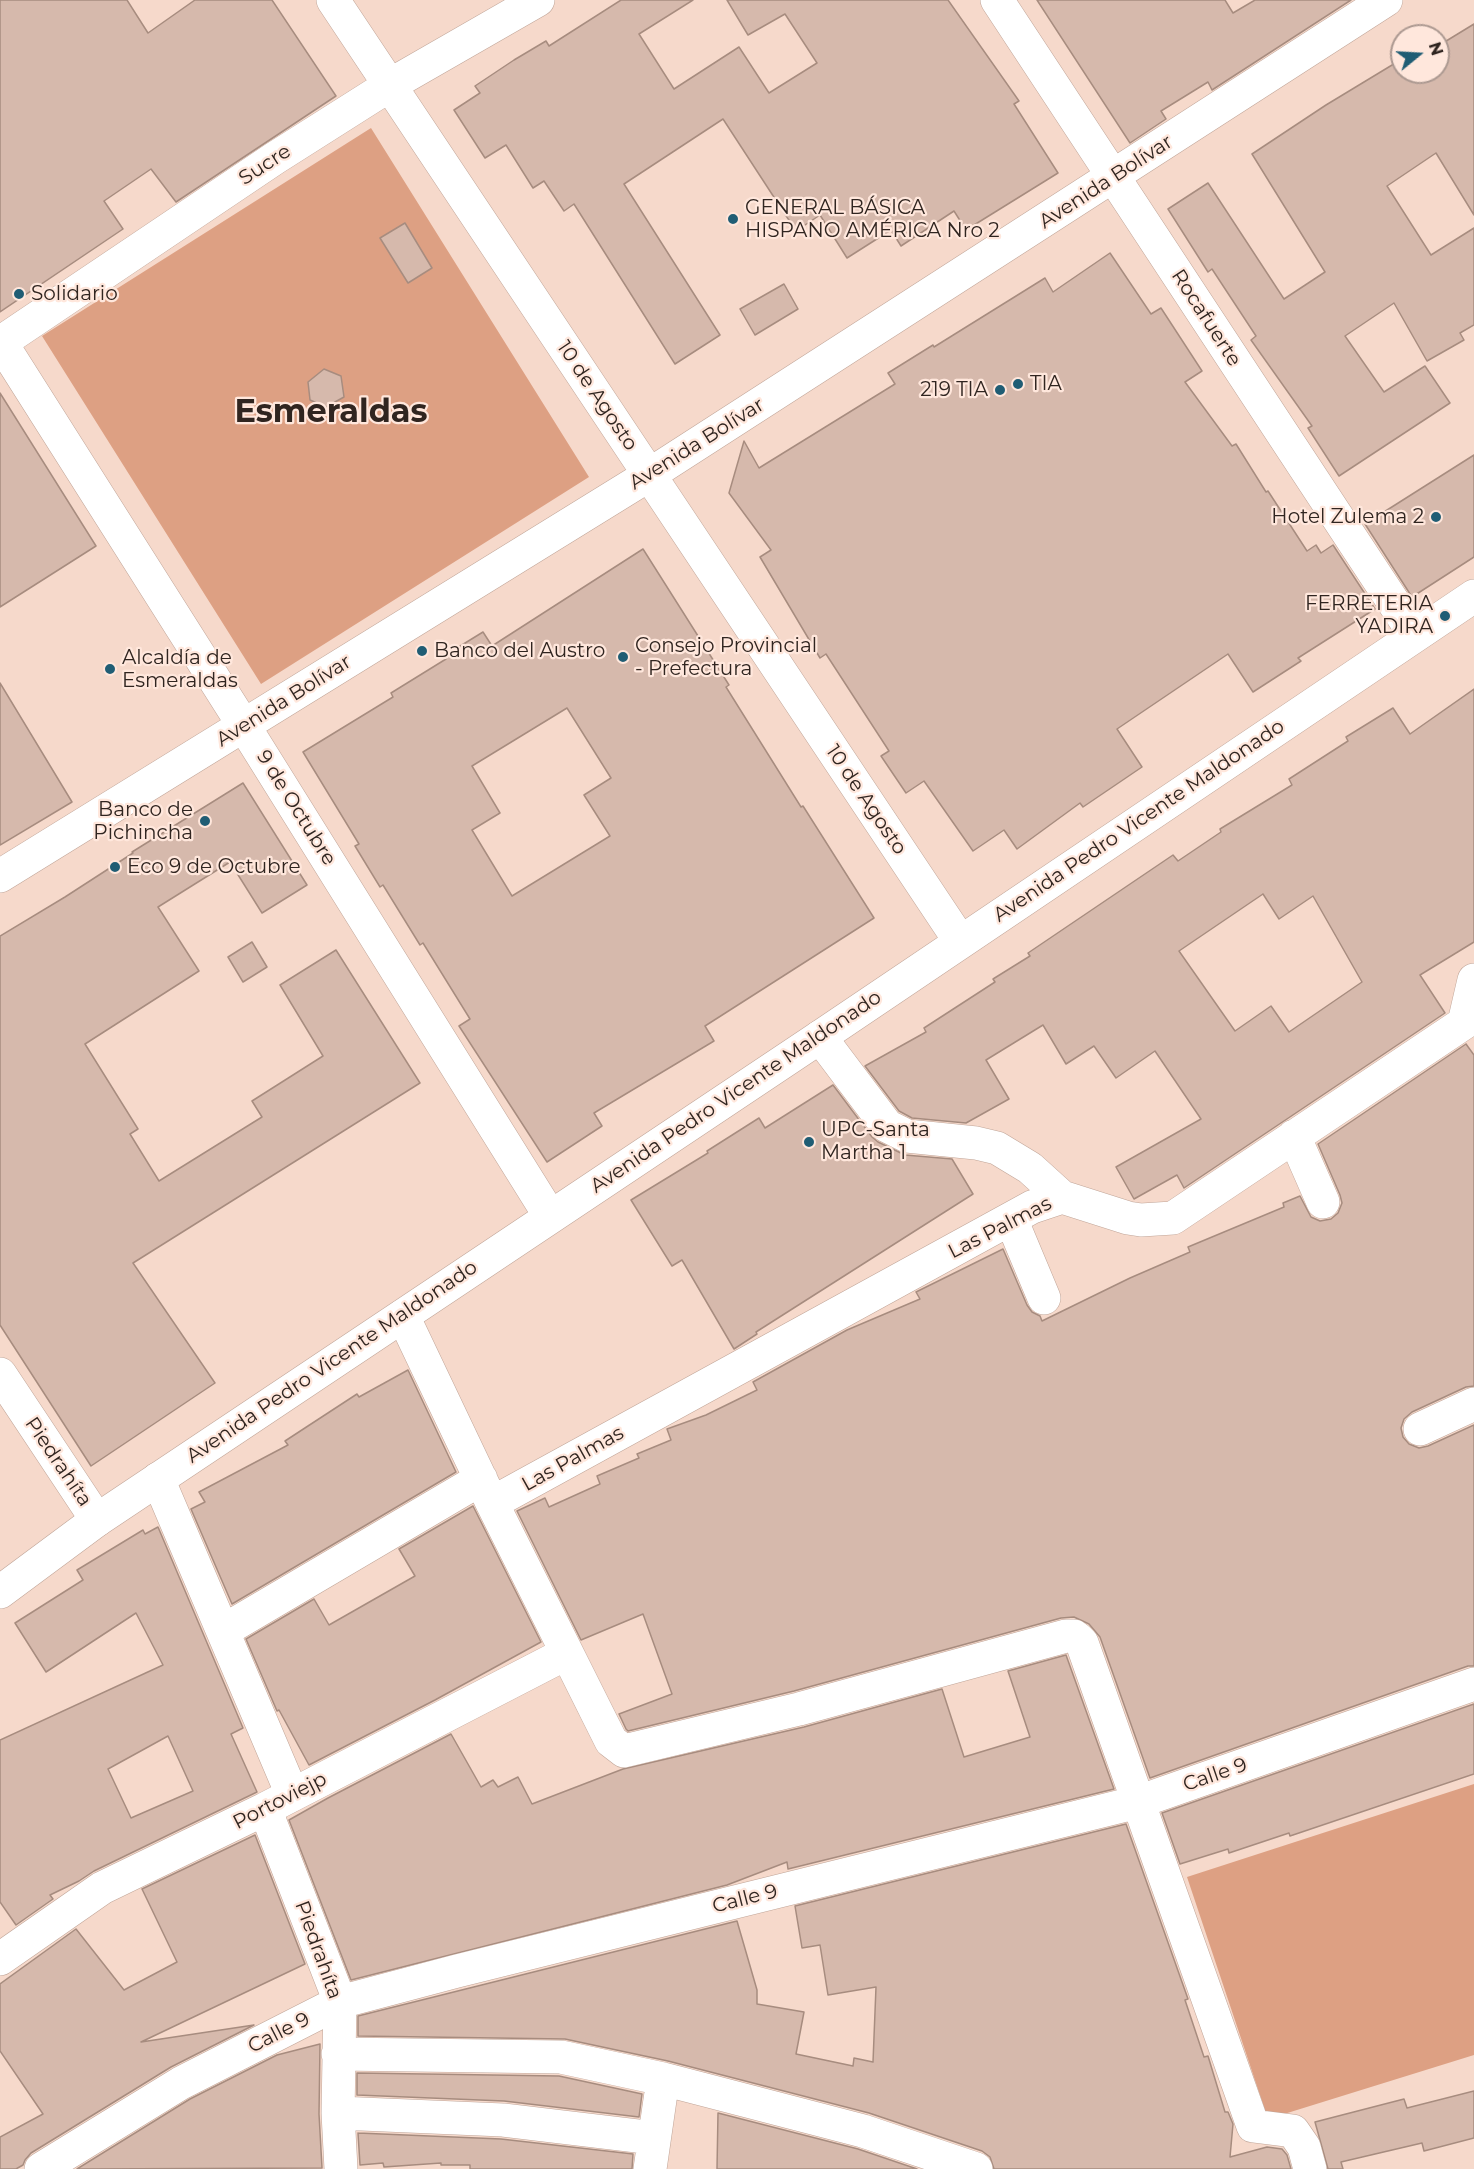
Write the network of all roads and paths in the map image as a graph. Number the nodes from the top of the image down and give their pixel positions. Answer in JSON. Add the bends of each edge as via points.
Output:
{"nodes":[{"id":1,"x":333,"y":0,"type":"edge"},
{"id":2,"x":538,"y":0,"type":"edge"},
{"id":3,"x":997,"y":0,"type":"edge"},
{"id":4,"x":1386,"y":0,"type":"edge"},
{"id":5,"x":390,"y":85,"type":"junction"},
{"id":6,"x":1114,"y":177,"type":"junction"},
{"id":7,"x":0,"y":342,"type":"edge"},
{"id":8,"x":649,"y":475,"type":"junction"},
{"id":9,"x":1474,"y":596,"type":"edge"},
{"id":10,"x":1415,"y":635,"type":"junction"},
{"id":11,"x":244,"y":726,"type":"junction"},
{"id":12,"x":0,"y":876,"type":"edge"},
{"id":13,"x":960,"y":941,"type":"junction"},
{"id":14,"x":1474,"y":980,"type":"edge"},
{"id":15,"x":1469,"y":1029,"type":"edge"},
{"id":16,"x":820,"y":1037,"type":"junction"},
{"id":17,"x":1294,"y":1136,"type":"junction"},
{"id":18,"x":1062,"y":1197,"type":"junction"},
{"id":19,"x":1323,"y":1202,"type":"dead end"},
{"id":20,"x":550,"y":1216,"type":"junction"},
{"id":21,"x":1011,"y":1219,"type":"junction"},
{"id":22,"x":1044,"y":1298,"type":"dead end"},
{"id":23,"x":403,"y":1316,"type":"junction"},
{"id":24,"x":0,"y":1374,"type":"edge"},
{"id":25,"x":1474,"y":1404,"type":"edge"},
{"id":26,"x":1420,"y":1429,"type":"dead end"},
{"id":27,"x":158,"y":1479,"type":"junction"},
{"id":28,"x":486,"y":1491,"type":"junction"},
{"id":29,"x":97,"y":1520,"type":"junction"},
{"id":30,"x":0,"y":1592,"type":"edge"},
{"id":31,"x":223,"y":1631,"type":"junction"},
{"id":32,"x":567,"y":1653,"type":"junction"},
{"id":33,"x":1474,"y":1684,"type":"edge"},
{"id":34,"x":279,"y":1802,"type":"junction"},
{"id":35,"x":1138,"y":1802,"type":"junction"},
{"id":36,"x":0,"y":1959,"type":"edge"},
{"id":37,"x":340,"y":2002,"type":"junction"},
{"id":38,"x":338,"y":2054,"type":"junction"},
{"id":39,"x":663,"y":2079,"type":"junction"},
{"id":40,"x":338,"y":2114,"type":"junction"},
{"id":41,"x":652,"y":2154,"type":"edge"},
{"id":42,"x":41,"y":2169,"type":"edge"},
{"id":43,"x":341,"y":2169,"type":"edge"},
{"id":44,"x":976,"y":2169,"type":"edge"},
{"id":45,"x":1310,"y":2169,"type":"edge"}],
"edges":[{"from":1,"to":5,"type":"street","name":"10 de Agosto"},
{"from":2,"to":5,"type":"street","name":"Sucre"},
{"from":3,"to":6,"type":"street","name":"Rocafuerte"},
{"from":4,"to":6,"type":"street","name":"Avenida Bolívar"},
{"from":5,"to":7,"type":"street","name":"Sucre"},
{"from":5,"to":8,"type":"street","name":"10 de Agosto"},
{"from":6,"to":8,"type":"street","name":"Avenida Bolívar"},
{"from":6,"to":10,"type":"street","name":"Rocafuerte"},
{"from":7,"to":11,"type":"street","name":"9 de Octubre"},
{"from":8,"to":11,"type":"street","name":"Avenida Bolívar"},
{"from":8,"to":13,"type":"street","name":"10 de Agosto"},
{"from":9,"to":10,"type":"street","name":"Avenida Pedro Vicente Maldonado"},
{"from":10,"to":13,"type":"street","name":"Avenida Pedro Vicente Maldonado"},
{"from":11,"to":12,"type":"street","name":"Avenida Bolívar"},
{"from":11,"to":20,"type":"street","name":"9 de Octubre"},
{"from":13,"to":16,"type":"street","name":"Avenida Pedro Vicente Maldonado"},
{"from":14,"to":15,"type":"street","name":"Las Palmas"},
{"from":15,"to":17,"type":"street","name":"Las Palmas"},
{"from":16,"to":18,"type":"street","via":[[886,1126],[907,1136],[997,1148],[1030,1168]]},
{"from":16,"to":20,"type":"street","name":"Avenida Pedro Vicente Maldonado"},
{"from":17,"to":18,"type":"street","name":"Las Palmas","via":[[1173,1218],[1128,1218]]},
{"from":17,"to":19,"type":"street"},
{"from":18,"to":21,"type":"street","name":"Las Palmas"},
{"from":20,"to":23,"type":"street","name":"Avenida Pedro Vicente Maldonado"},
{"from":21,"to":22,"type":"street"},
{"from":21,"to":28,"type":"street","name":"Las Palmas"},
{"from":23,"to":27,"type":"street","name":"Avenida Pedro Vicente Maldonado"},
{"from":23,"to":28,"type":"street"},
{"from":24,"to":29,"type":"street","name":"Piedrahíta"},
{"from":25,"to":26,"type":"street"},
{"from":27,"to":29,"type":"street","name":"Avenida Pedro Vicente Maldonado"},
{"from":27,"to":31,"type":"street","name":"Piedrahíta"},
{"from":28,"to":31,"type":"street","name":"Las Palmas"},
{"from":28,"to":32,"type":"street"},
{"from":29,"to":30,"type":"street","name":"Avenida Pedro Vicente Maldonado"},
{"from":31,"to":34,"type":"street","name":"Piedrahíta"},
{"from":32,"to":34,"type":"street","name":"Portoviejp"},
{"from":32,"to":35,"type":"street","via":[[611,1741],[624,1751],[1074,1636],[1082,1643]]},
{"from":33,"to":35,"type":"street","name":"Calle 9"},
{"from":34,"to":36,"type":"street","name":"Portoviejp","via":[[102,1888]]},
{"from":34,"to":37,"type":"street","name":"Piedrahíta"},
{"from":35,"to":37,"type":"street","name":"Calle 9"},
{"from":35,"to":45,"type":"street","via":[[1253,2126],[1293,2131],[1304,2147]]},
{"from":37,"to":38,"type":"street","name":"Piedrahíta"},
{"from":37,"to":42,"type":"street","name":"Calle 9","via":[[181,2083]]},
{"from":38,"to":39,"type":"street","via":[[561,2057]]},
{"from":38,"to":40,"type":"street","name":"Piedrahíta"},
{"from":39,"to":41,"type":"street"},
{"from":39,"to":44,"type":"street","via":[[863,2131]]},
{"from":40,"to":41,"type":"street","via":[[503,2120]]},
{"from":40,"to":43,"type":"street","name":"Piedrahíta"}]}
